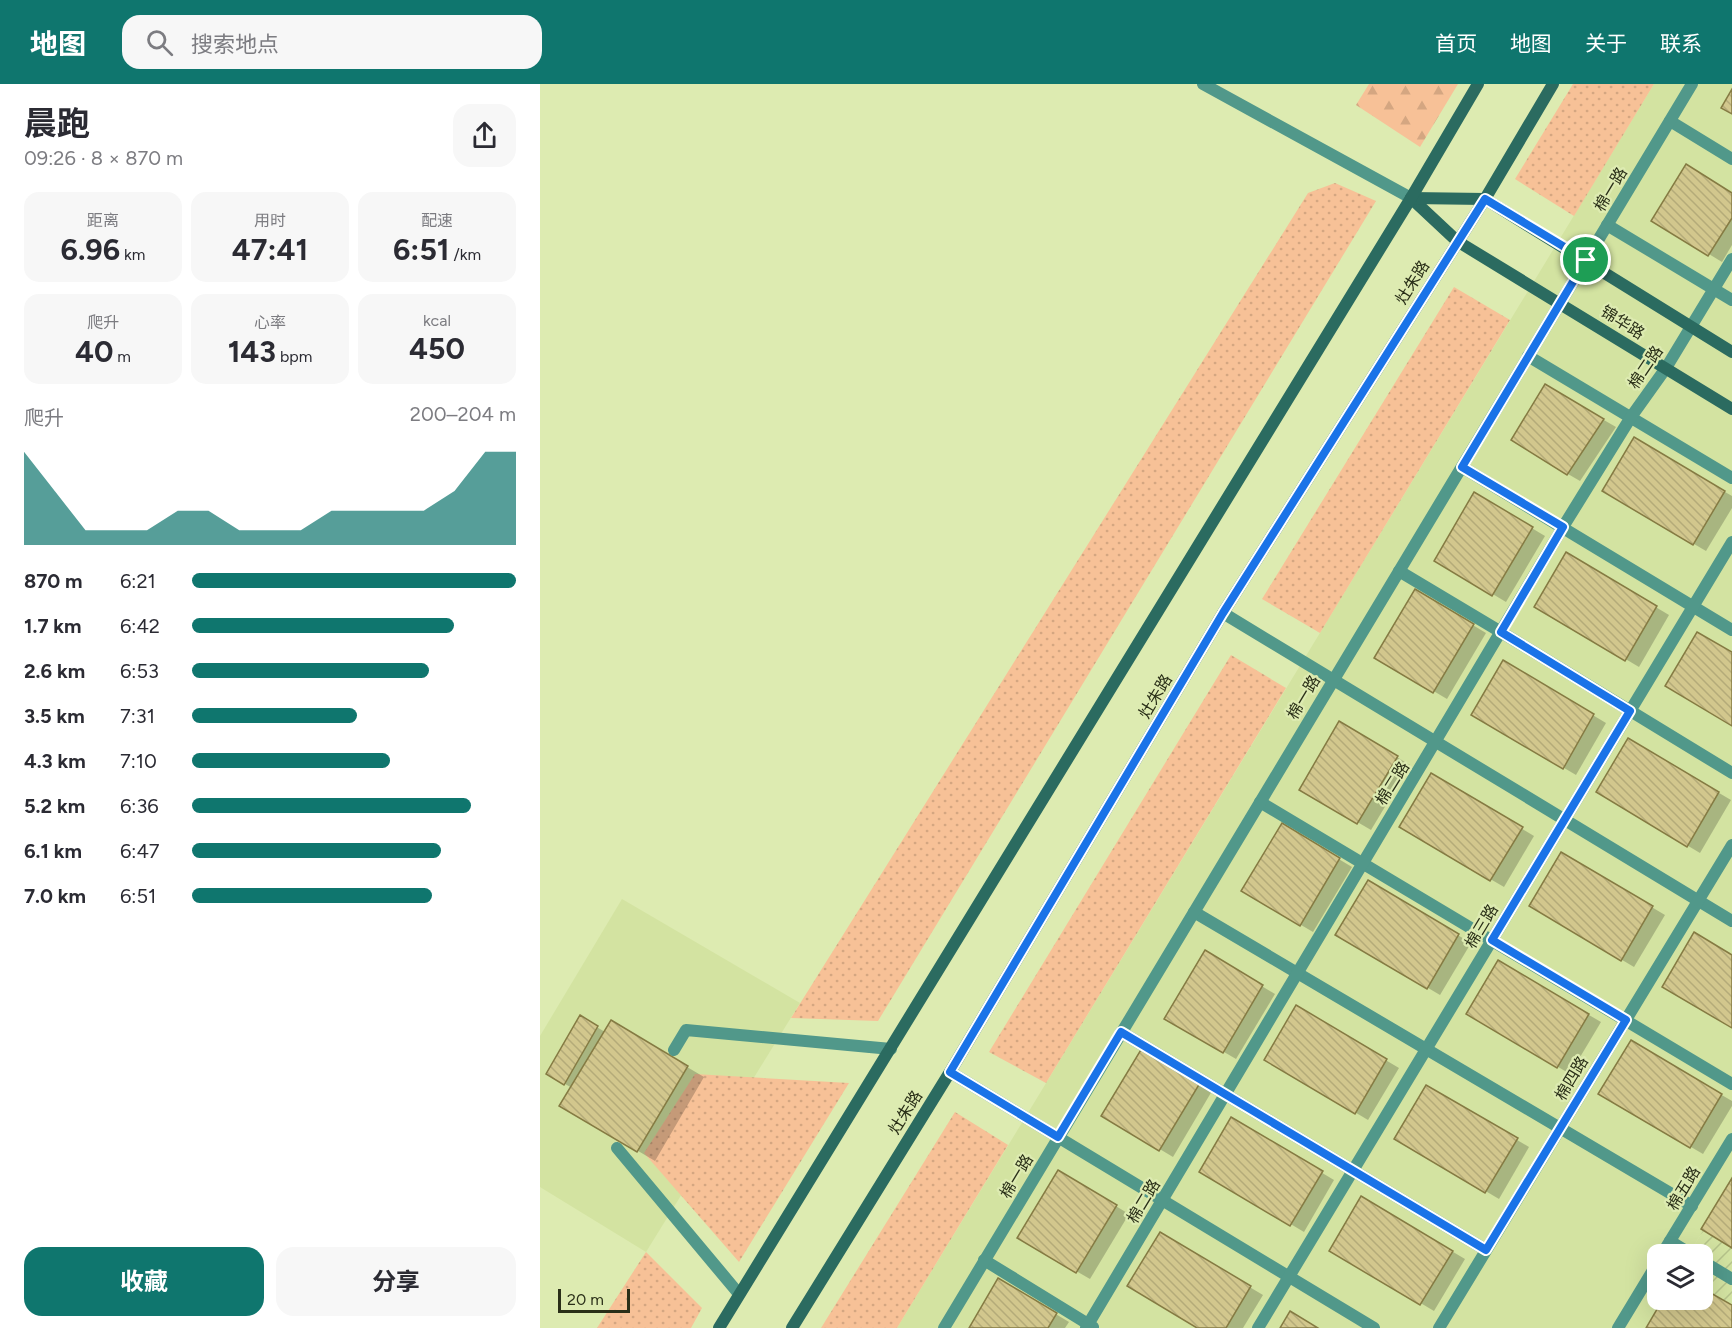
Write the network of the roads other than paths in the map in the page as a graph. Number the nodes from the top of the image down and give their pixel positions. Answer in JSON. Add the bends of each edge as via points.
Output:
{"nodes":[{"id":1,"x":1203,"y":84,"type":"edge"},
{"id":2,"x":1478,"y":84,"type":"edge"},
{"id":3,"x":1553,"y":84,"type":"edge"},
{"id":4,"x":1692,"y":84,"type":"edge"},
{"id":5,"x":1670,"y":121,"type":"junction"},
{"id":6,"x":1732,"y":159,"type":"edge"},
{"id":7,"x":1411,"y":198,"type":"junction"},
{"id":8,"x":1485,"y":199,"type":"junction"},
{"id":9,"x":1607,"y":225,"type":"junction"},
{"id":10,"x":1457,"y":241,"type":"junction"},
{"id":11,"x":1732,"y":259,"type":"edge"},
{"id":12,"x":1586,"y":260,"type":"junction"},
{"id":13,"x":1714,"y":289,"type":"junction"},
{"id":14,"x":1732,"y":300,"type":"edge"},
{"id":15,"x":1560,"y":303,"type":"junction"},
{"id":16,"x":1691,"y":327,"type":"junction"},
{"id":17,"x":1732,"y":352,"type":"edge"},
{"id":18,"x":1528,"y":356,"type":"junction"},
{"id":19,"x":1666,"y":368,"type":"junction"},
{"id":20,"x":1732,"y":409,"type":"edge"},
{"id":21,"x":1630,"y":417,"type":"junction"},
{"id":22,"x":1462,"y":467,"type":"junction"},
{"id":23,"x":1732,"y":478,"type":"edge"},
{"id":24,"x":1563,"y":527,"type":"junction"},
{"id":25,"x":1732,"y":542,"type":"edge"},
{"id":26,"x":1398,"y":572,"type":"junction"},
{"id":27,"x":1693,"y":607,"type":"junction"},
{"id":28,"x":1223,"y":613,"type":"junction"},
{"id":29,"x":1732,"y":630,"type":"edge"},
{"id":30,"x":1501,"y":632,"type":"junction"},
{"id":31,"x":1333,"y":680,"type":"junction"},
{"id":32,"x":1630,"y":711,"type":"junction"},
{"id":33,"x":1436,"y":742,"type":"junction"},
{"id":34,"x":1732,"y":773,"type":"edge"},
{"id":35,"x":1260,"y":802,"type":"junction"},
{"id":36,"x":1565,"y":819,"type":"junction"},
{"id":37,"x":1732,"y":845,"type":"edge"},
{"id":38,"x":1361,"y":864,"type":"junction"},
{"id":39,"x":1698,"y":901,"type":"junction"},
{"id":40,"x":1194,"y":912,"type":"junction"},
{"id":41,"x":1732,"y":921,"type":"edge"},
{"id":42,"x":1492,"y":940,"type":"junction"},
{"id":43,"x":1297,"y":973,"type":"junction"},
{"id":44,"x":1626,"y":1020,"type":"junction"},
{"id":45,"x":1121,"y":1032,"type":"junction"},
{"id":46,"x":891,"y":1049,"type":"junction"},
{"id":47,"x":1426,"y":1049,"type":"junction"},
{"id":48,"x":674,"y":1050,"type":"dead end"},
{"id":49,"x":950,"y":1072,"type":"junction"},
{"id":50,"x":1732,"y":1084,"type":"edge"},
{"id":51,"x":1226,"y":1093,"type":"junction"},
{"id":52,"x":1560,"y":1128,"type":"junction"},
{"id":53,"x":1058,"y":1137,"type":"junction"},
{"id":54,"x":1732,"y":1139,"type":"edge"},
{"id":55,"x":617,"y":1148,"type":"dead end"},
{"id":56,"x":1353,"y":1171,"type":"junction"},
{"id":57,"x":1163,"y":1201,"type":"junction"},
{"id":58,"x":1692,"y":1206,"type":"junction"},
{"id":59,"x":1670,"y":1241,"type":"junction"},
{"id":60,"x":1668,"y":1244,"type":"edge"},
{"id":61,"x":1675,"y":1244,"type":"edge"},
{"id":62,"x":1486,"y":1250,"type":"junction"},
{"id":63,"x":984,"y":1260,"type":"junction"},
{"id":64,"x":1713,"y":1268,"type":"edge"},
{"id":65,"x":1289,"y":1277,"type":"junction"},
{"id":66,"x":1647,"y":1280,"type":"edge"},
{"id":67,"x":1732,"y":1280,"type":"edge"},
{"id":68,"x":740,"y":1294,"type":"junction"},
{"id":69,"x":1090,"y":1327,"type":"edge"},
{"id":70,"x":719,"y":1328,"type":"edge"},
{"id":71,"x":792,"y":1328,"type":"edge"},
{"id":72,"x":944,"y":1328,"type":"edge"},
{"id":73,"x":1258,"y":1328,"type":"edge"},
{"id":74,"x":1374,"y":1328,"type":"edge"},
{"id":75,"x":1439,"y":1328,"type":"edge"},
{"id":76,"x":1618,"y":1328,"type":"edge"}],
"edges":[{"from":1,"to":7,"type":"street","name":"锦华路"},
{"from":2,"to":7,"type":"main road"},
{"from":3,"to":8,"type":"main road","name":"灶朱路"},
{"from":4,"to":5,"type":"street","name":"棉一路"},
{"from":5,"to":6,"type":"street"},
{"from":5,"to":9,"type":"street","name":"棉一路"},
{"from":7,"to":8,"type":"main road","name":"锦华路"},
{"from":7,"to":10,"type":"main road","name":"锦华路"},
{"from":7,"to":46,"type":"main road"},
{"from":8,"to":10,"type":"main road","name":"灶朱路"},
{"from":8,"to":12,"type":"main road","name":"锦华路"},
{"from":9,"to":12,"type":"street","name":"棉一路"},
{"from":9,"to":13,"type":"street"},
{"from":10,"to":15,"type":"main road","name":"锦华路"},
{"from":10,"to":28,"type":"main road","name":"灶朱路"},
{"from":11,"to":13,"type":"street","name":"棉二路"},
{"from":12,"to":15,"type":"street","name":"棉一路"},
{"from":12,"to":16,"type":"main road","name":"锦华路"},
{"from":13,"to":14,"type":"street"},
{"from":13,"to":16,"type":"street","name":"棉二路"},
{"from":15,"to":18,"type":"street","name":"棉一路"},
{"from":15,"to":19,"type":"main road","name":"锦华路"},
{"from":16,"to":17,"type":"main road","name":"锦华路"},
{"from":16,"to":19,"type":"street","name":"棉二路"},
{"from":18,"to":21,"type":"street"},
{"from":18,"to":22,"type":"street","name":"棉一路"},
{"from":19,"to":20,"type":"main road","name":"锦华路"},
{"from":19,"to":21,"type":"street","name":"棉二路"},
{"from":21,"to":23,"type":"street"},
{"from":21,"to":24,"type":"street","name":"棉二路"},
{"from":22,"to":24,"type":"street"},
{"from":22,"to":26,"type":"street","name":"棉一路"},
{"from":24,"to":27,"type":"street"},
{"from":24,"to":30,"type":"street","name":"棉二路"},
{"from":25,"to":27,"type":"street","name":"棉三路"},
{"from":26,"to":30,"type":"street"},
{"from":26,"to":31,"type":"street","name":"棉一路"},
{"from":27,"to":29,"type":"street"},
{"from":27,"to":32,"type":"street","name":"棉三路"},
{"from":28,"to":31,"type":"street"},
{"from":28,"to":49,"type":"main road","name":"灶朱路"},
{"from":30,"to":32,"type":"street"},
{"from":30,"to":33,"type":"street","name":"棉二路"},
{"from":31,"to":33,"type":"street"},
{"from":31,"to":35,"type":"street","name":"棉一路"},
{"from":32,"to":34,"type":"street"},
{"from":32,"to":36,"type":"street","name":"棉三路"},
{"from":33,"to":36,"type":"street"},
{"from":33,"to":38,"type":"street","name":"棉二路"},
{"from":35,"to":38,"type":"street"},
{"from":35,"to":40,"type":"street","name":"棉一路"},
{"from":36,"to":39,"type":"street"},
{"from":36,"to":42,"type":"street","name":"棉三路"},
{"from":37,"to":39,"type":"street","name":"棉四路"},
{"from":38,"to":42,"type":"street"},
{"from":38,"to":43,"type":"street","name":"棉二路"},
{"from":39,"to":41,"type":"street"},
{"from":39,"to":44,"type":"street","name":"棉四路"},
{"from":40,"to":43,"type":"street"},
{"from":40,"to":45,"type":"street","name":"棉一路"},
{"from":42,"to":44,"type":"street"},
{"from":42,"to":47,"type":"street","name":"棉三路"},
{"from":43,"to":47,"type":"street"},
{"from":43,"to":51,"type":"street","name":"棉二路"},
{"from":44,"to":50,"type":"street"},
{"from":44,"to":52,"type":"street","name":"棉四路"},
{"from":45,"to":51,"type":"street"},
{"from":45,"to":53,"type":"street","name":"棉一路"},
{"from":46,"to":48,"type":"street","via":[[686,1030]]},
{"from":46,"to":68,"type":"main road"},
{"from":47,"to":52,"type":"street"},
{"from":47,"to":56,"type":"street","name":"棉三路"},
{"from":49,"to":53,"type":"street"},
{"from":49,"to":71,"type":"main road","name":"灶朱路"},
{"from":51,"to":56,"type":"street"},
{"from":51,"to":57,"type":"street","name":"棉二路"},
{"from":52,"to":58,"type":"street"},
{"from":52,"to":62,"type":"street","name":"棉四路"},
{"from":53,"to":57,"type":"street"},
{"from":53,"to":63,"type":"street","name":"棉一路"},
{"from":54,"to":58,"type":"street","name":"棉五路"},
{"from":55,"to":68,"type":"street"},
{"from":56,"to":62,"type":"street"},
{"from":56,"to":65,"type":"street","name":"棉三路"},
{"from":57,"to":65,"type":"street"},
{"from":57,"to":69,"type":"street","name":"棉二路"},
{"from":58,"to":59,"type":"street","name":"棉五路"},
{"from":59,"to":60,"type":"street","name":"棉五路"},
{"from":59,"to":61,"type":"street"},
{"from":62,"to":75,"type":"street","name":"棉四路"},
{"from":63,"to":69,"type":"street"},
{"from":63,"to":72,"type":"street","name":"棉一路"},
{"from":64,"to":67,"type":"street"},
{"from":65,"to":73,"type":"street","name":"棉三路"},
{"from":65,"to":74,"type":"street"},
{"from":66,"to":76,"type":"street"},
{"from":68,"to":70,"type":"main road"}]}
